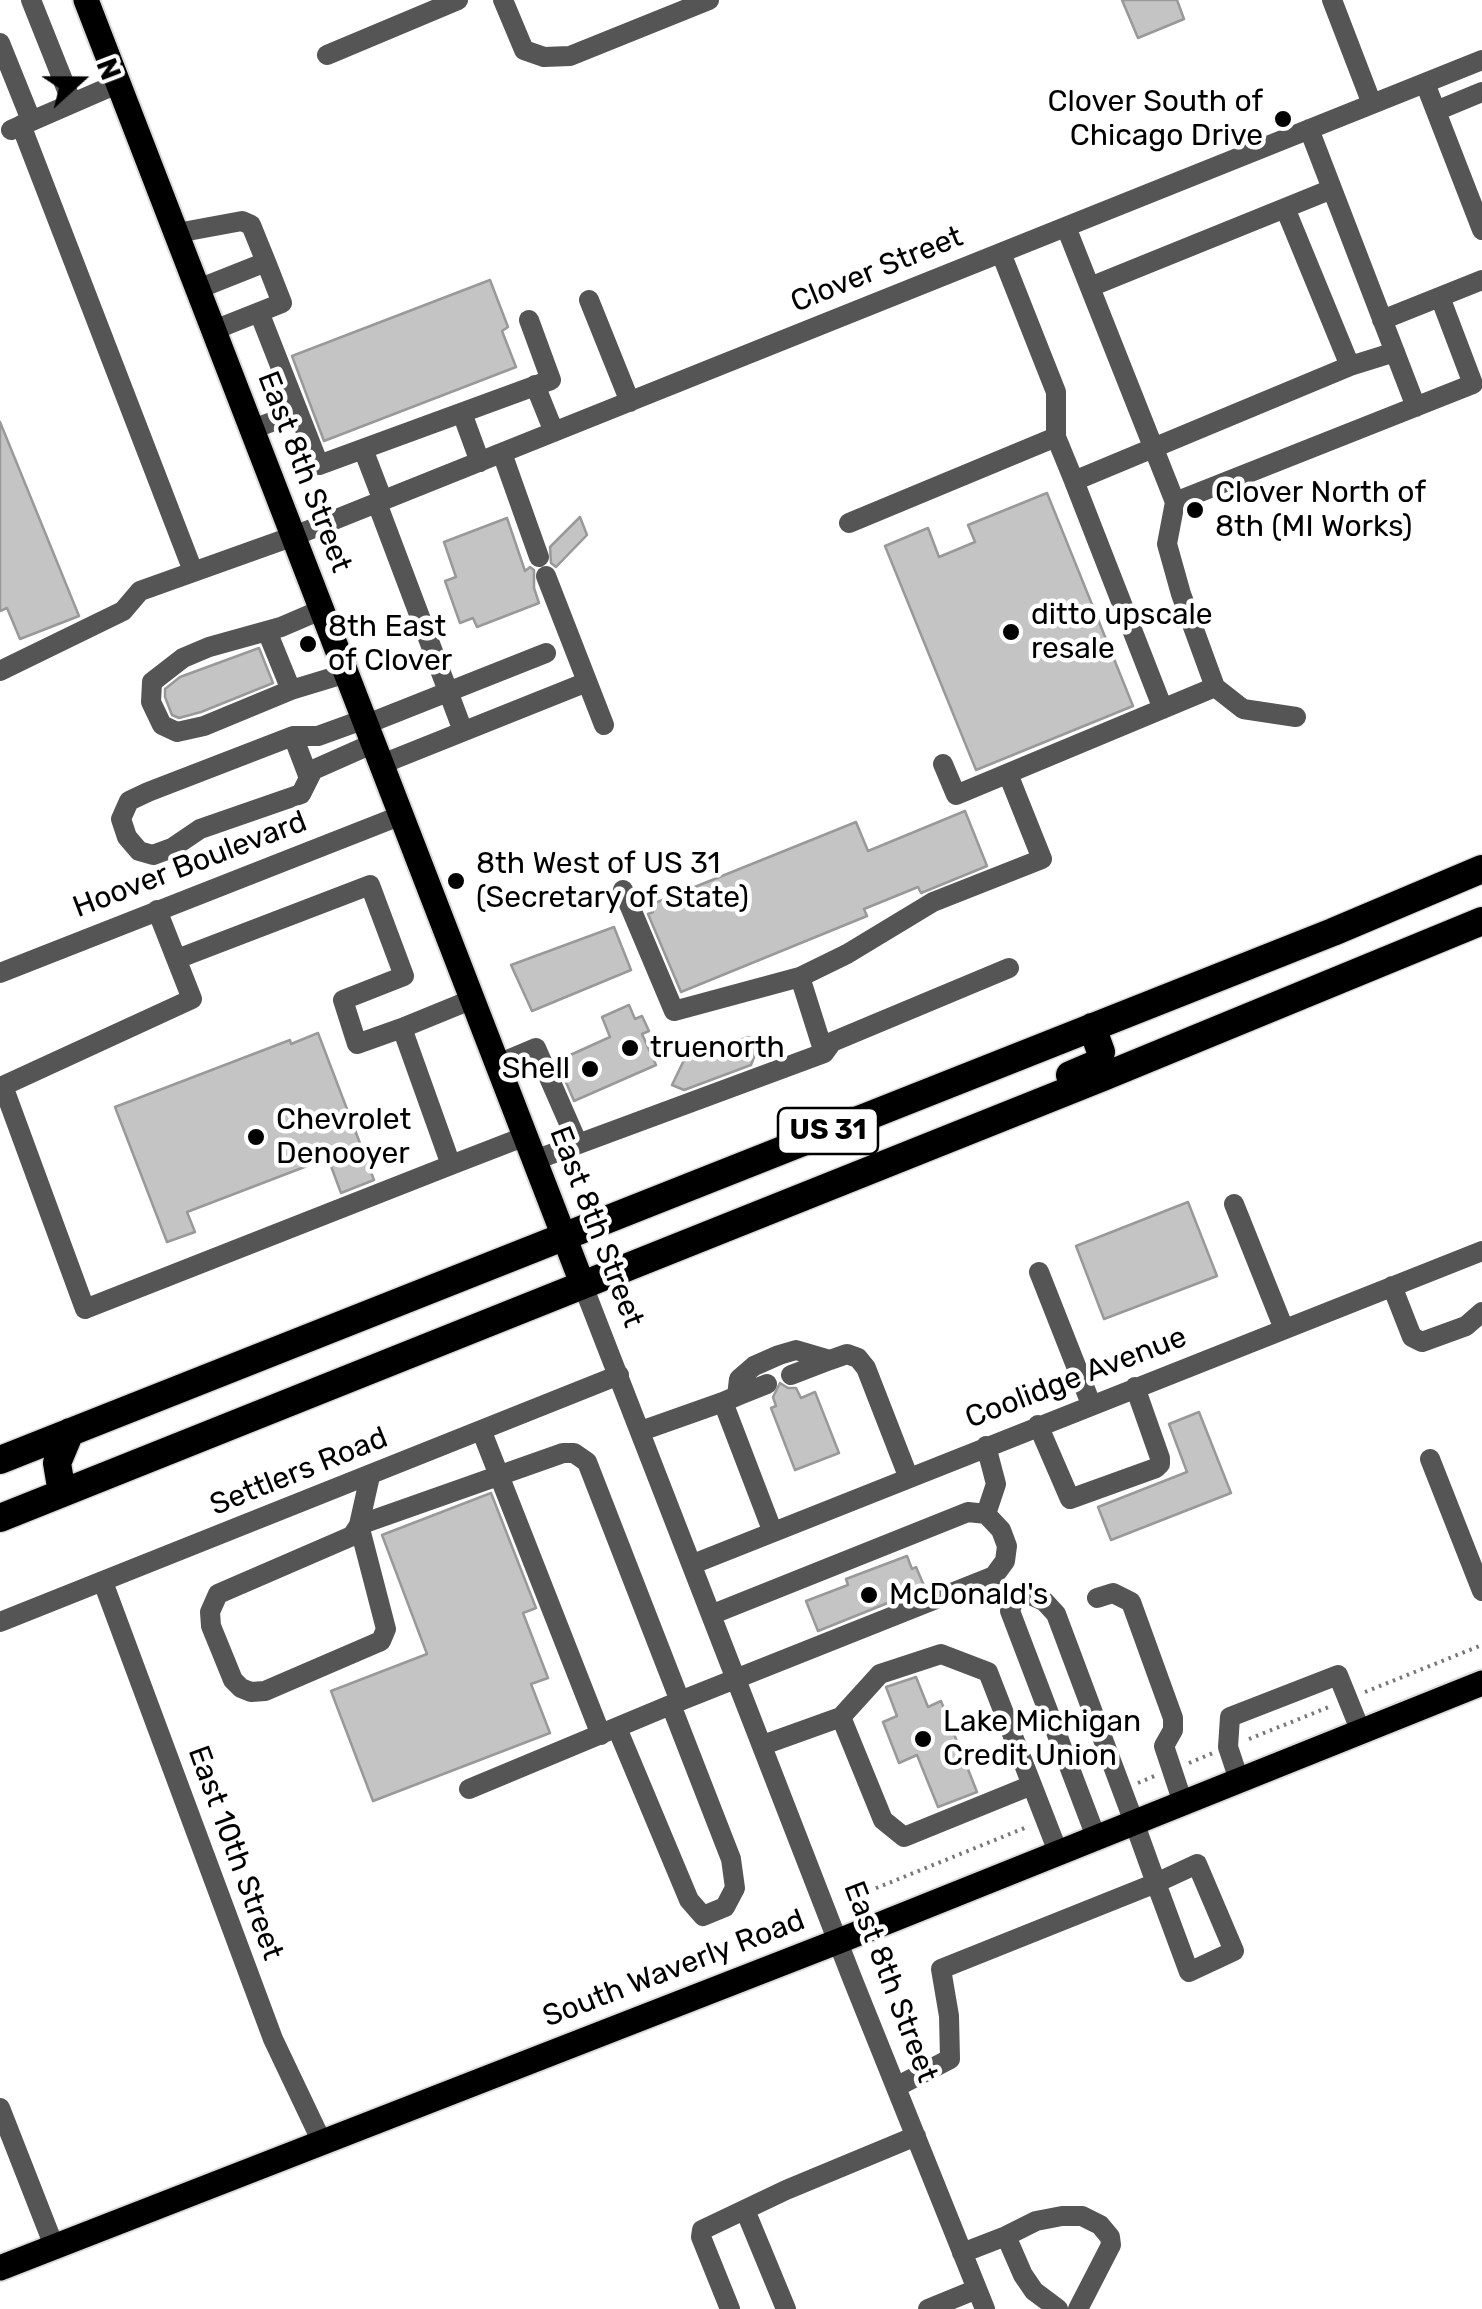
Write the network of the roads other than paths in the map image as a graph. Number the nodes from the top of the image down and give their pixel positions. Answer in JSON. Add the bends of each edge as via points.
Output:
{"nodes":[{"id":1,"x":31,"y":0,"type":"edge"},
{"id":2,"x":86,"y":0,"type":"edge"},
{"id":3,"x":458,"y":0,"type":"edge"},
{"id":4,"x":503,"y":0,"type":"edge"},
{"id":5,"x":708,"y":0,"type":"edge"},
{"id":6,"x":1332,"y":0,"type":"edge"},
{"id":7,"x":0,"y":43,"type":"edge"},
{"id":8,"x":327,"y":55,"type":"dead end"},
{"id":9,"x":1482,"y":60,"type":"edge"},
{"id":10,"x":118,"y":83,"type":"junction"},
{"id":11,"x":1425,"y":83,"type":"junction"},
{"id":12,"x":1482,"y":92,"type":"edge"},
{"id":13,"x":72,"y":103,"type":"junction"},
{"id":14,"x":1372,"y":104,"type":"junction"},
{"id":15,"x":1436,"y":111,"type":"junction"},
{"id":16,"x":21,"y":125,"type":"junction"},
{"id":17,"x":1309,"y":130,"type":"junction"},
{"id":18,"x":1332,"y":189,"type":"junction"},
{"id":19,"x":1284,"y":208,"type":"junction"},
{"id":20,"x":1066,"y":227,"type":"junction"},
{"id":21,"x":1482,"y":230,"type":"edge"},
{"id":22,"x":177,"y":233,"type":"junction"},
{"id":23,"x":1001,"y":253,"type":"junction"},
{"id":24,"x":266,"y":262,"type":"junction"},
{"id":25,"x":1482,"y":280,"type":"edge"},
{"id":26,"x":1090,"y":287,"type":"junction"},
{"id":27,"x":198,"y":289,"type":"junction"},
{"id":28,"x":1440,"y":297,"type":"junction"},
{"id":29,"x":589,"y":300,"type":"dead end"},
{"id":30,"x":258,"y":312,"type":"junction"},
{"id":31,"x":528,"y":320,"type":"dead end"},
{"id":32,"x":1382,"y":320,"type":"junction"},
{"id":33,"x":214,"y":330,"type":"junction"},
{"id":34,"x":1395,"y":352,"type":"junction"},
{"id":35,"x":1350,"y":366,"type":"junction"},
{"id":36,"x":536,"y":385,"type":"junction"},
{"id":37,"x":630,"y":402,"type":"junction"},
{"id":38,"x":1416,"y":407,"type":"junction"},
{"id":39,"x":298,"y":412,"type":"junction"},
{"id":40,"x":462,"y":413,"type":"junction"},
{"id":41,"x":253,"y":430,"type":"junction"},
{"id":42,"x":554,"y":432,"type":"junction"},
{"id":43,"x":1056,"y":438,"type":"junction"},
{"id":44,"x":363,"y":449,"type":"junction"},
{"id":45,"x":1156,"y":450,"type":"junction"},
{"id":46,"x":502,"y":453,"type":"junction"},
{"id":47,"x":480,"y":462,"type":"junction"},
{"id":48,"x":1074,"y":481,"type":"junction"},
{"id":49,"x":380,"y":502,"type":"junction"},
{"id":50,"x":1175,"y":502,"type":"junction"},
{"id":51,"x":849,"y":523,"type":"dead end"},
{"id":52,"x":294,"y":536,"type":"junction"},
{"id":53,"x":193,"y":570,"type":"junction"},
{"id":54,"x":322,"y":608,"type":"junction"},
{"id":55,"x":266,"y":631,"type":"junction"},
{"id":56,"x":546,"y":653,"type":"dead end"},
{"id":57,"x":0,"y":671,"type":"edge"},
{"id":58,"x":347,"y":672,"type":"junction"},
{"id":59,"x":587,"y":682,"type":"junction"},
{"id":60,"x":1215,"y":687,"type":"junction"},
{"id":61,"x":291,"y":690,"type":"junction"},
{"id":62,"x":448,"y":692,"type":"junction"},
{"id":63,"x":1163,"y":709,"type":"junction"},
{"id":64,"x":1296,"y":717,"type":"dead end"},
{"id":65,"x":604,"y":725,"type":"dead end"},
{"id":66,"x":462,"y":731,"type":"junction"},
{"id":67,"x":293,"y":736,"type":"junction"},
{"id":68,"x":372,"y":737,"type":"junction"},
{"id":69,"x":943,"y":764,"type":"dead end"},
{"id":70,"x":1008,"y":774,"type":"junction"},
{"id":71,"x":309,"y":778,"type":"junction"},
{"id":72,"x":402,"y":815,"type":"junction"},
{"id":73,"x":1482,"y":866,"type":"edge"},
{"id":74,"x":623,"y":890,"type":"dead end"},
{"id":75,"x":157,"y":910,"type":"junction"},
{"id":76,"x":1482,"y":921,"type":"edge"},
{"id":77,"x":176,"y":959,"type":"junction"},
{"id":78,"x":1009,"y":968,"type":"dead end"},
{"id":79,"x":0,"y":972,"type":"edge"},
{"id":80,"x":800,"y":977,"type":"junction"},
{"id":81,"x":473,"y":1000,"type":"junction"},
{"id":82,"x":1092,"y":1027,"type":"junction"},
{"id":83,"x":402,"y":1028,"type":"junction"},
{"id":84,"x":824,"y":1053,"type":"junction"},
{"id":85,"x":498,"y":1064,"type":"junction"},
{"id":86,"x":526,"y":1136,"type":"junction"},
{"id":87,"x":578,"y":1144,"type":"junction"},
{"id":88,"x":535,"y":1160,"type":"junction"},
{"id":89,"x":452,"y":1165,"type":"junction"},
{"id":90,"x":859,"y":1174,"type":"junction"},
{"id":91,"x":1234,"y":1204,"type":"dead end"},
{"id":92,"x":564,"y":1234,"type":"junction"},
{"id":93,"x":1482,"y":1251,"type":"edge"},
{"id":94,"x":1039,"y":1272,"type":"dead end"},
{"id":95,"x":582,"y":1282,"type":"junction"},
{"id":96,"x":1392,"y":1286,"type":"junction"},
{"id":97,"x":1482,"y":1312,"type":"edge"},
{"id":98,"x":1284,"y":1329,"type":"junction"},
{"id":99,"x":830,"y":1360,"type":"junction"},
{"id":100,"x":619,"y":1374,"type":"junction"},
{"id":101,"x":791,"y":1374,"type":"dead end"},
{"id":102,"x":768,"y":1384,"type":"dead end"},
{"id":103,"x":1135,"y":1387,"type":"junction"},
{"id":104,"x":730,"y":1399,"type":"junction"},
{"id":105,"x":1092,"y":1404,"type":"junction"},
{"id":106,"x":1038,"y":1426,"type":"junction"},
{"id":107,"x":641,"y":1431,"type":"junction"},
{"id":108,"x":70,"y":1432,"type":"junction"},
{"id":109,"x":482,"y":1432,"type":"junction"},
{"id":110,"x":986,"y":1446,"type":"junction"},
{"id":111,"x":1430,"y":1459,"type":"dead end"},
{"id":112,"x":0,"y":1460,"type":"edge"},
{"id":113,"x":499,"y":1474,"type":"junction"},
{"id":114,"x":370,"y":1476,"type":"junction"},
{"id":115,"x":908,"y":1476,"type":"junction"},
{"id":116,"x":62,"y":1493,"type":"junction"},
{"id":117,"x":986,"y":1514,"type":"junction"},
{"id":118,"x":0,"y":1518,"type":"edge"},
{"id":119,"x":360,"y":1525,"type":"junction"},
{"id":120,"x":772,"y":1530,"type":"junction"},
{"id":121,"x":693,"y":1564,"type":"junction"},
{"id":122,"x":994,"y":1576,"type":"junction"},
{"id":123,"x":104,"y":1582,"type":"junction"},
{"id":124,"x":1482,"y":1591,"type":"edge"},
{"id":125,"x":1097,"y":1598,"type":"dead end"},
{"id":126,"x":1014,"y":1599,"type":"junction"},
{"id":127,"x":712,"y":1614,"type":"junction"},
{"id":128,"x":0,"y":1622,"type":"edge"},
{"id":129,"x":737,"y":1677,"type":"junction"},
{"id":130,"x":1482,"y":1684,"type":"edge"},
{"id":131,"x":676,"y":1704,"type":"junction"},
{"id":132,"x":841,"y":1716,"type":"junction"},
{"id":133,"x":609,"y":1731,"type":"junction"},
{"id":134,"x":1361,"y":1732,"type":"junction"},
{"id":135,"x":763,"y":1745,"type":"junction"},
{"id":136,"x":1240,"y":1780,"type":"junction"},
{"id":137,"x":1032,"y":1785,"type":"junction"},
{"id":138,"x":468,"y":1789,"type":"dead end"},
{"id":139,"x":1184,"y":1802,"type":"junction"},
{"id":140,"x":1134,"y":1822,"type":"junction"},
{"id":141,"x":1096,"y":1837,"type":"junction"},
{"id":142,"x":1058,"y":1852,"type":"junction"},
{"id":143,"x":1156,"y":1883,"type":"junction"},
{"id":144,"x":839,"y":1941,"type":"junction"},
{"id":145,"x":896,"y":2087,"type":"junction"},
{"id":146,"x":0,"y":2108,"type":"edge"},
{"id":147,"x":916,"y":2136,"type":"junction"},
{"id":148,"x":321,"y":2140,"type":"junction"},
{"id":149,"x":745,"y":2210,"type":"junction"},
{"id":150,"x":1006,"y":2236,"type":"junction"},
{"id":151,"x":54,"y":2246,"type":"junction"},
{"id":152,"x":962,"y":2253,"type":"junction"},
{"id":153,"x":0,"y":2268,"type":"edge"},
{"id":154,"x":977,"y":2289,"type":"junction"},
{"id":155,"x":730,"y":2309,"type":"edge"},
{"id":156,"x":786,"y":2309,"type":"edge"},
{"id":157,"x":928,"y":2309,"type":"edge"},
{"id":158,"x":985,"y":2309,"type":"edge"},
{"id":159,"x":1058,"y":2309,"type":"edge"},
{"id":160,"x":1078,"y":2309,"type":"edge"}],
"edges":[{"from":1,"to":13,"type":"street"},
{"from":2,"to":10,"type":"main road","name":"East 8th Street"},
{"from":3,"to":8,"type":"street"},
{"from":4,"to":5,"type":"street","via":[[524,50],[544,58],[570,56]]},
{"from":6,"to":14,"type":"street"},
{"from":7,"to":16,"type":"street"},
{"from":9,"to":11,"type":"street","name":"Clover Street"},
{"from":10,"to":13,"type":"street"},
{"from":10,"to":22,"type":"main road","name":"East 8th Street"},
{"from":11,"to":14,"type":"street","name":"Clover Street"},
{"from":11,"to":15,"type":"street"},
{"from":12,"to":15,"type":"street"},
{"from":13,"to":16,"type":"street"},
{"from":14,"to":17,"type":"street","name":"Clover Street"},
{"from":15,"to":21,"type":"street"},
{"from":16,"to":53,"type":"street"},
{"from":17,"to":18,"type":"street"},
{"from":17,"to":20,"type":"street","name":"Clover Street"},
{"from":18,"to":19,"type":"street"},
{"from":18,"to":32,"type":"street"},
{"from":19,"to":26,"type":"street"},
{"from":19,"to":35,"type":"street"},
{"from":20,"to":23,"type":"street","name":"Clover Street"},
{"from":20,"to":26,"type":"street"},
{"from":22,"to":24,"type":"street","via":[[252,225]]},
{"from":22,"to":27,"type":"main road","name":"East 8th Street"},
{"from":23,"to":37,"type":"street","name":"Clover Street"},
{"from":23,"to":43,"type":"street","via":[[1056,392]]},
{"from":24,"to":27,"type":"street"},
{"from":24,"to":30,"type":"street","via":[[282,303]]},
{"from":25,"to":28,"type":"street"},
{"from":26,"to":45,"type":"street"},
{"from":27,"to":33,"type":"main road","name":"East 8th Street"},
{"from":28,"to":32,"type":"street"},
{"from":28,"to":38,"type":"street","via":[[1473,384]]},
{"from":29,"to":37,"type":"street"},
{"from":30,"to":33,"type":"street"},
{"from":30,"to":39,"type":"street"},
{"from":31,"to":36,"type":"street","via":[[550,380]]},
{"from":32,"to":34,"type":"street"},
{"from":33,"to":41,"type":"main road","name":"East 8th Street"},
{"from":34,"to":35,"type":"street"},
{"from":34,"to":38,"type":"street"},
{"from":35,"to":45,"type":"street"},
{"from":36,"to":40,"type":"street"},
{"from":36,"to":42,"type":"street"},
{"from":37,"to":42,"type":"street","name":"Clover Street"},
{"from":38,"to":50,"type":"street"},
{"from":39,"to":41,"type":"street"},
{"from":39,"to":44,"type":"street","via":[[319,466]]},
{"from":40,"to":44,"type":"street"},
{"from":40,"to":47,"type":"street"},
{"from":41,"to":52,"type":"main road","name":"East 8th Street"},
{"from":42,"to":46,"type":"street","name":"Clover Street"},
{"from":43,"to":48,"type":"street"},
{"from":43,"to":51,"type":"street"},
{"from":44,"to":49,"type":"street"},
{"from":45,"to":48,"type":"street"},
{"from":45,"to":50,"type":"street"},
{"from":46,"to":47,"type":"street","name":"Clover Street"},
{"from":46,"to":59,"type":"street"},
{"from":47,"to":49,"type":"street","name":"Clover Street"},
{"from":48,"to":63,"type":"street"},
{"from":49,"to":52,"type":"street","name":"Clover Street"},
{"from":49,"to":62,"type":"street"},
{"from":50,"to":60,"type":"street","via":[[1166,544]]},
{"from":52,"to":53,"type":"street","name":"Clover Street"},
{"from":52,"to":54,"type":"main road","name":"East 8th Street"},
{"from":53,"to":57,"type":"street","name":"Clover Street","via":[[140,591],[123,611]]},
{"from":54,"to":55,"type":"street"},
{"from":54,"to":58,"type":"main road","name":"East 8th Street"},
{"from":55,"to":61,"type":"street"},
{"from":55,"to":61,"type":"street","via":[[172,665],[152,682],[151,702],[162,725],[177,732]]},
{"from":56,"to":62,"type":"street"},
{"from":58,"to":61,"type":"street"},
{"from":58,"to":68,"type":"main road","name":"East 8th Street"},
{"from":59,"to":65,"type":"street"},
{"from":59,"to":66,"type":"street"},
{"from":60,"to":63,"type":"street"},
{"from":60,"to":64,"type":"street","via":[[1244,709]]},
{"from":62,"to":66,"type":"street"},
{"from":62,"to":68,"type":"street"},
{"from":63,"to":70,"type":"street"},
{"from":66,"to":68,"type":"street"},
{"from":67,"to":68,"type":"street"},
{"from":67,"to":71,"type":"street"},
{"from":67,"to":71,"type":"street","via":[[129,801],[121,819],[127,837],[153,855],[200,829],[301,794]]},
{"from":68,"to":71,"type":"street"},
{"from":68,"to":72,"type":"main road","name":"East 8th Street"},
{"from":69,"to":70,"type":"street","via":[[956,795]]},
{"from":70,"to":80,"type":"street","via":[[1042,859],[934,902]]},
{"from":72,"to":75,"type":"street","name":"Hoover Boulevard"},
{"from":72,"to":81,"type":"main road","name":"East 8th Street"},
{"from":73,"to":82,"type":"highway","number":"US 31"},
{"from":74,"to":80,"type":"street","via":[[674,1011]]},
{"from":75,"to":77,"type":"street"},
{"from":75,"to":79,"type":"street","name":"Hoover Boulevard"},
{"from":76,"to":90,"type":"highway","number":"US 31"},
{"from":77,"to":83,"type":"street","via":[[370,886],[404,976],[343,1000],[356,1044]]},
{"from":77,"to":89,"type":"street","via":[[192,999],[4,1086],[84,1310]]},
{"from":78,"to":84,"type":"street","via":[[832,1042]]},
{"from":80,"to":84,"type":"street"},
{"from":81,"to":83,"type":"street"},
{"from":81,"to":85,"type":"main road","name":"East 8th Street"},
{"from":82,"to":90,"type":"highway","via":[[1098,1063],[903,1140]]},
{"from":82,"to":92,"type":"highway","number":"US 31"},
{"from":83,"to":89,"type":"street"},
{"from":84,"to":87,"type":"street"},
{"from":85,"to":86,"type":"main road","name":"East 8th Street"},
{"from":85,"to":87,"type":"street","via":[[536,1048]]},
{"from":86,"to":88,"type":"main road","name":"East 8th Street"},
{"from":86,"to":89,"type":"street"},
{"from":87,"to":88,"type":"street"},
{"from":88,"to":92,"type":"main road","name":"East 8th Street"},
{"from":90,"to":95,"type":"highway","number":"US 31"},
{"from":91,"to":98,"type":"street"},
{"from":92,"to":95,"type":"main road","name":"East 8th Street"},
{"from":92,"to":108,"type":"highway","number":"US 31"},
{"from":93,"to":96,"type":"street","name":"Coolidge Avenue"},
{"from":94,"to":105,"type":"street"},
{"from":95,"to":100,"type":"street","name":"East 8th Street"},
{"from":95,"to":116,"type":"highway","number":"US 31"},
{"from":96,"to":97,"type":"street","via":[[1412,1337],[1422,1342],[1466,1326]]},
{"from":96,"to":98,"type":"street","name":"Coolidge Avenue"},
{"from":98,"to":103,"type":"street","name":"Coolidge Avenue"},
{"from":99,"to":101,"type":"street"},
{"from":99,"to":104,"type":"street","via":[[796,1350],[779,1355],[739,1379]]},
{"from":99,"to":115,"type":"street","via":[[847,1354],[866,1368]]},
{"from":100,"to":107,"type":"street","name":"East 8th Street"},
{"from":100,"to":109,"type":"street","name":"Settlers Road"},
{"from":102,"to":104,"type":"street"},
{"from":103,"to":105,"type":"street","name":"Coolidge Avenue"},
{"from":103,"to":106,"type":"street","via":[[1160,1458],[1156,1468],[1070,1499]]},
{"from":104,"to":107,"type":"street"},
{"from":104,"to":120,"type":"street"},
{"from":105,"to":106,"type":"street","name":"Coolidge Avenue"},
{"from":106,"to":110,"type":"street","name":"Coolidge Avenue"},
{"from":107,"to":121,"type":"street","name":"East 8th Street"},
{"from":108,"to":112,"type":"highway","number":"US 31"},
{"from":108,"to":116,"type":"highway","via":[[57,1463]]},
{"from":109,"to":113,"type":"street"},
{"from":109,"to":114,"type":"street","name":"Settlers Road"},
{"from":110,"to":115,"type":"street","name":"Coolidge Avenue"},
{"from":110,"to":117,"type":"street","via":[[996,1484]]},
{"from":111,"to":124,"type":"street"},
{"from":113,"to":119,"type":"street"},
{"from":113,"to":131,"type":"street","via":[[563,1453],[588,1462]]},
{"from":113,"to":133,"type":"street"},
{"from":114,"to":119,"type":"street"},
{"from":114,"to":123,"type":"street","name":"Settlers Road"},
{"from":115,"to":120,"type":"street","name":"Coolidge Avenue"},
{"from":116,"to":118,"type":"highway","number":"US 31"},
{"from":117,"to":122,"type":"street","via":[[1007,1546]]},
{"from":117,"to":127,"type":"street","via":[[968,1512]]},
{"from":119,"to":119,"type":"street","via":[[352,1536],[218,1594],[211,1626],[241,1688],[265,1691],[381,1641],[386,1630]]},
{"from":120,"to":121,"type":"street","name":"Coolidge Avenue"},
{"from":121,"to":127,"type":"street","name":"East 8th Street"},
{"from":122,"to":126,"type":"street"},
{"from":122,"to":129,"type":"street"},
{"from":123,"to":128,"type":"street","name":"Settlers Road"},
{"from":123,"to":148,"type":"street","name":"East 10th Street","via":[[272,2038]]},
{"from":125,"to":139,"type":"street","via":[[1124,1597],[1139,1622],[1173,1718],[1165,1754]]},
{"from":126,"to":140,"type":"street","via":[[1028,1594],[1056,1614]]},
{"from":126,"to":141,"type":"street","via":[[1010,1611]]},
{"from":127,"to":129,"type":"street","name":"East 8th Street"},
{"from":129,"to":131,"type":"street"},
{"from":129,"to":135,"type":"street","name":"East 8th Street"},
{"from":130,"to":134,"type":"main road","name":"South Waverly Road"},
{"from":131,"to":133,"type":"street"},
{"from":131,"to":133,"type":"street","via":[[731,1859],[736,1888],[725,1908],[703,1916],[688,1900]]},
{"from":132,"to":135,"type":"street"},
{"from":132,"to":137,"type":"street","via":[[884,1820],[904,1837]]},
{"from":132,"to":137,"type":"street","via":[[880,1674],[941,1654],[988,1672]]},
{"from":133,"to":138,"type":"street"},
{"from":134,"to":136,"type":"main road","name":"South Waverly Road"},
{"from":134,"to":136,"type":"street","via":[[1338,1675],[1230,1717],[1228,1748]]},
{"from":135,"to":144,"type":"street","name":"East 8th Street"},
{"from":136,"to":139,"type":"main road","name":"South Waverly Road"},
{"from":137,"to":142,"type":"street"},
{"from":139,"to":140,"type":"main road","name":"South Waverly Road"},
{"from":140,"to":141,"type":"main road","name":"South Waverly Road"},
{"from":140,"to":143,"type":"street"},
{"from":141,"to":142,"type":"main road","name":"South Waverly Road"},
{"from":142,"to":144,"type":"main road","name":"South Waverly Road"},
{"from":143,"to":143,"type":"street","via":[[1189,1972],[1234,1952],[1198,1864]]},
{"from":143,"to":145,"type":"street","via":[[941,1969],[950,2059]]},
{"from":144,"to":145,"type":"street","name":"East 8th Street"},
{"from":144,"to":148,"type":"main road","name":"South Waverly Road"},
{"from":145,"to":147,"type":"street","name":"East 8th Street"},
{"from":146,"to":151,"type":"street"},
{"from":147,"to":149,"type":"street"},
{"from":147,"to":152,"type":"street","name":"East 8th Street"},
{"from":148,"to":151,"type":"main road","name":"South Waverly Road"},
{"from":149,"to":155,"type":"street","via":[[701,2233]]},
{"from":149,"to":156,"type":"street"},
{"from":150,"to":152,"type":"street"},
{"from":150,"to":159,"type":"street","via":[[1034,2291]]},
{"from":150,"to":160,"type":"street","via":[[1062,2216],[1100,2225],[1111,2245]]},
{"from":151,"to":153,"type":"main road","name":"South Waverly Road"},
{"from":152,"to":154,"type":"street","name":"East 8th Street"},
{"from":154,"to":157,"type":"street"},
{"from":154,"to":158,"type":"street","name":"East 8th Street"}]}
